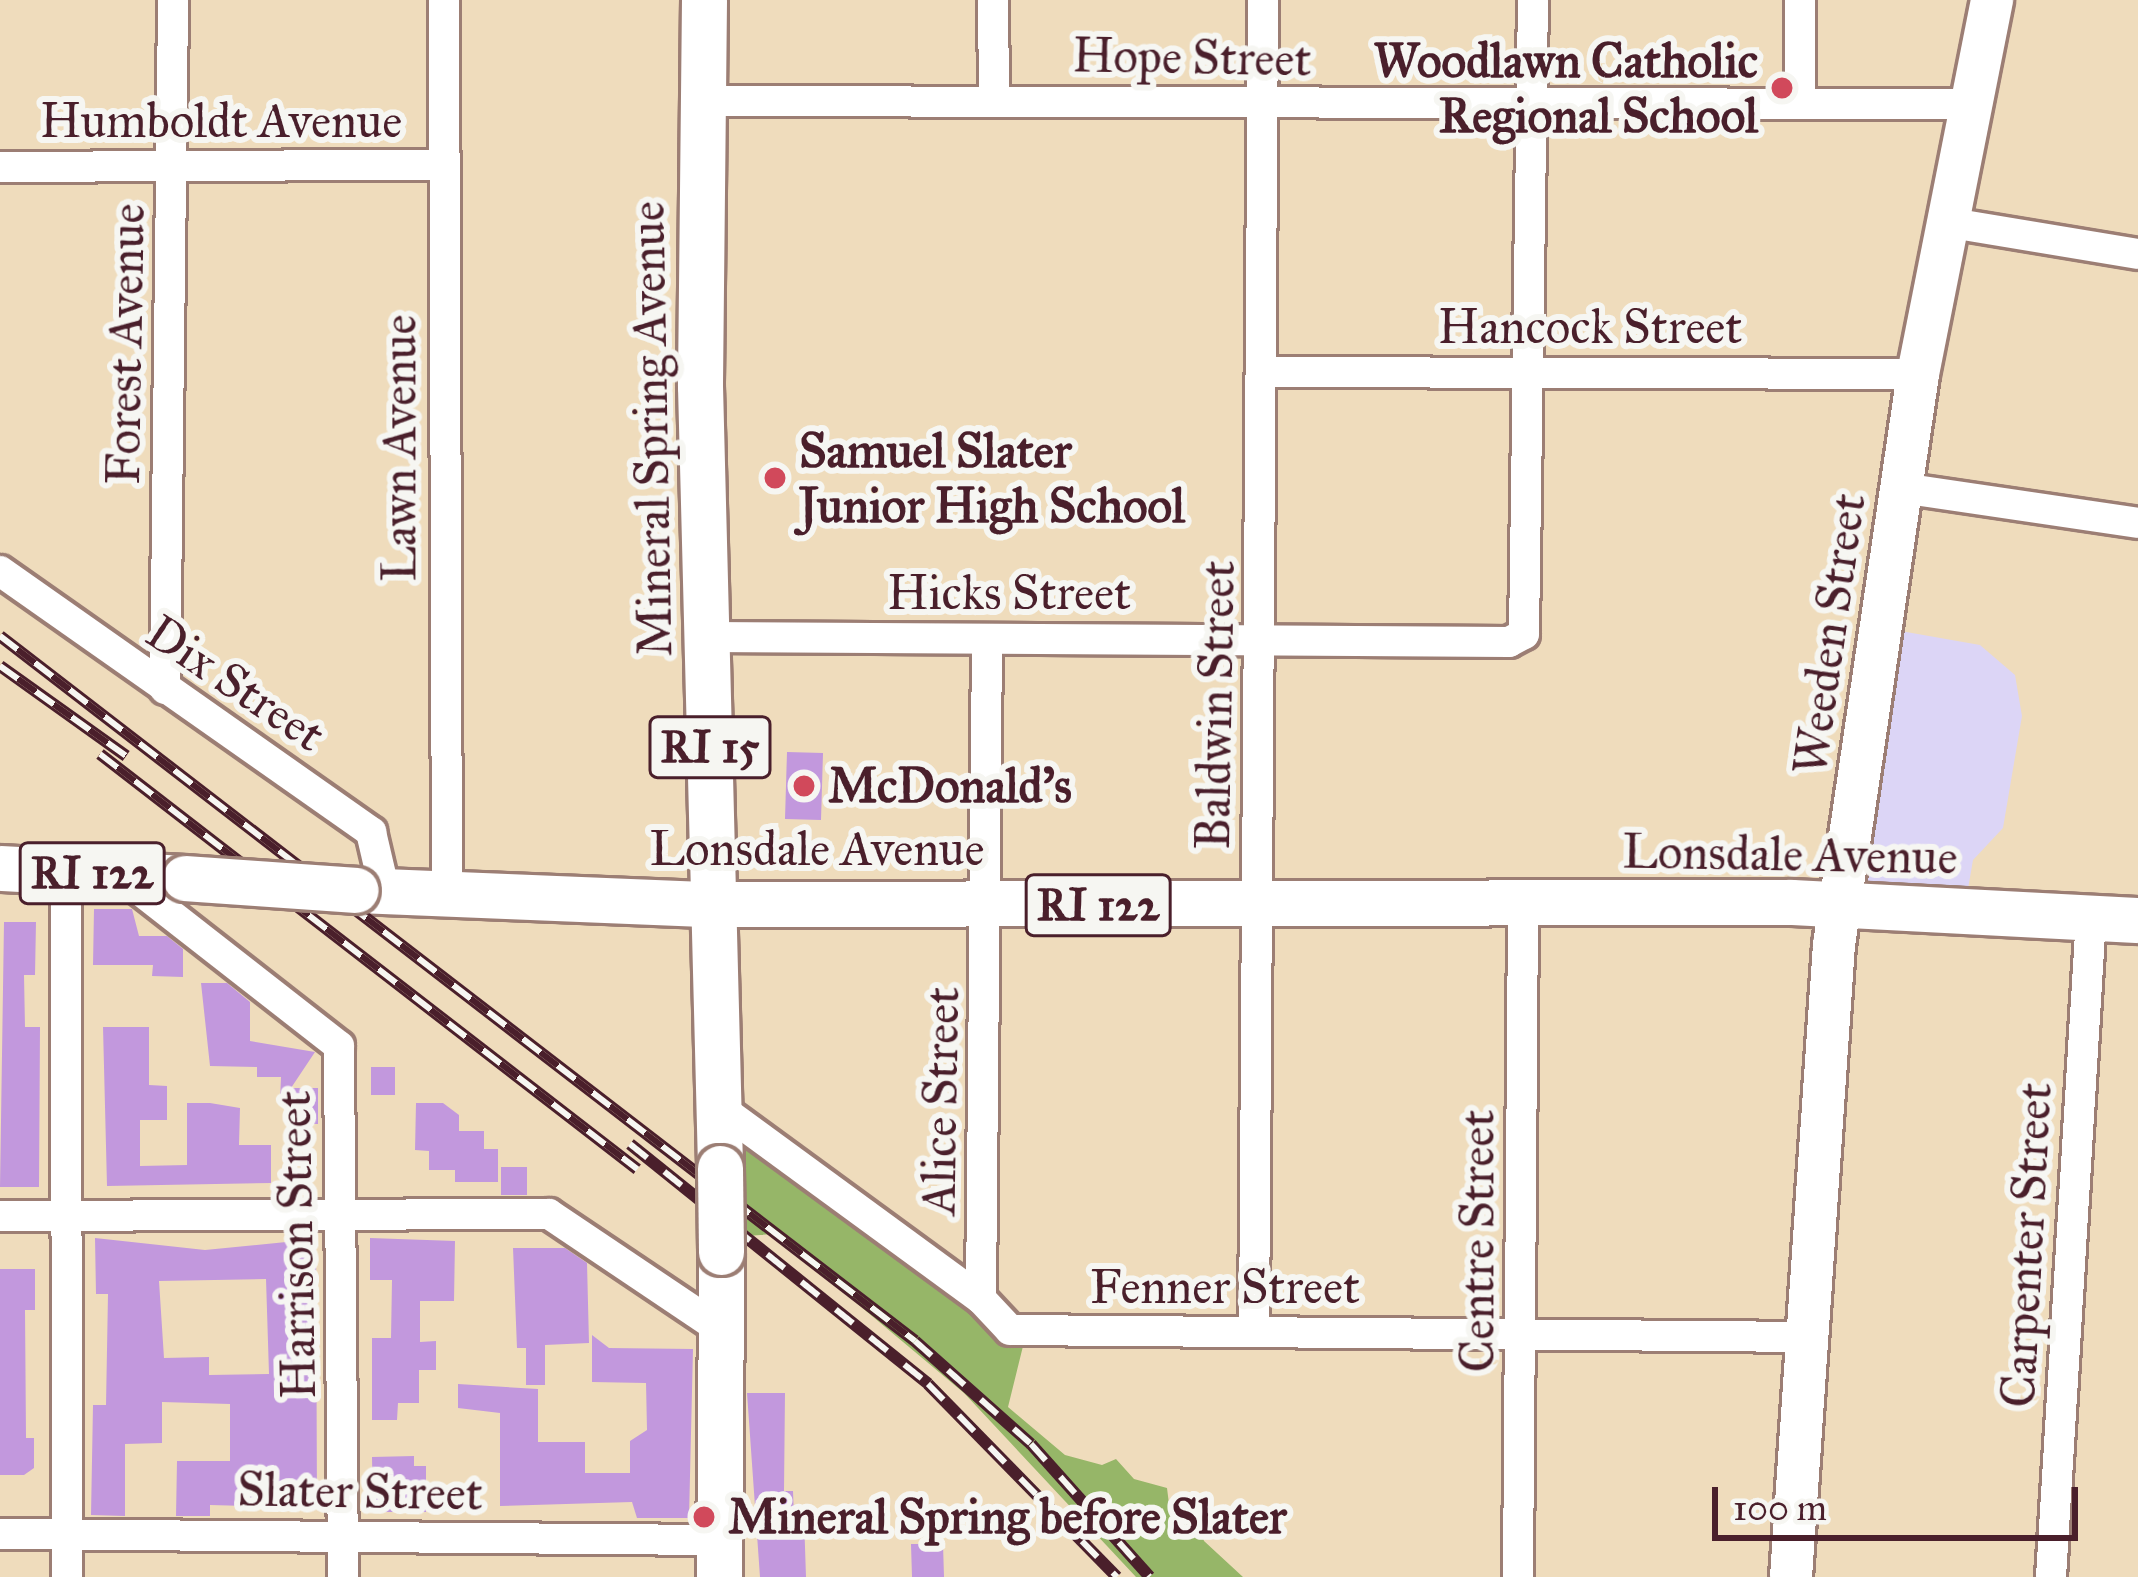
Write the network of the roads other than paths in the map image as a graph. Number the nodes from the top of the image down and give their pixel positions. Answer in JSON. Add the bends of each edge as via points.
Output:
{"nodes":[{"id":1,"x":173,"y":0,"type":"edge"},
{"id":2,"x":443,"y":0,"type":"edge"},
{"id":3,"x":704,"y":0,"type":"edge"},
{"id":4,"x":993,"y":0,"type":"edge"},
{"id":5,"x":1263,"y":0,"type":"edge"},
{"id":6,"x":1533,"y":0,"type":"edge"},
{"id":7,"x":1800,"y":0,"type":"edge"},
{"id":8,"x":1992,"y":0,"type":"edge"},
{"id":9,"x":994,"y":100,"type":"junction"},
{"id":10,"x":702,"y":101,"type":"junction"},
{"id":11,"x":1263,"y":103,"type":"junction"},
{"id":12,"x":1533,"y":103,"type":"junction"},
{"id":13,"x":1800,"y":103,"type":"junction"},
{"id":14,"x":1968,"y":104,"type":"junction"},
{"id":15,"x":442,"y":165,"type":"junction"},
{"id":16,"x":0,"y":167,"type":"edge"},
{"id":17,"x":172,"y":169,"type":"junction"},
{"id":18,"x":1945,"y":222,"type":"junction"},
{"id":19,"x":2138,"y":254,"type":"edge"},
{"id":20,"x":1262,"y":372,"type":"junction"},
{"id":21,"x":1530,"y":372,"type":"junction"},
{"id":22,"x":1918,"y":374,"type":"junction"},
{"id":23,"x":1902,"y":488,"type":"junction"},
{"id":24,"x":2138,"y":523,"type":"edge"},
{"id":25,"x":0,"y":572,"type":"edge"},
{"id":26,"x":708,"y":637,"type":"junction"},
{"id":27,"x":1262,"y":637,"type":"junction"},
{"id":28,"x":987,"y":638,"type":"junction"},
{"id":29,"x":164,"y":688,"type":"junction"},
{"id":30,"x":0,"y":868,"type":"edge"},
{"id":31,"x":66,"y":872,"type":"junction"},
{"id":32,"x":119,"y":874,"type":"junction"},
{"id":33,"x":370,"y":891,"type":"junction"},
{"id":34,"x":447,"y":896,"type":"junction"},
{"id":35,"x":712,"y":904,"type":"junction"},
{"id":36,"x":988,"y":904,"type":"junction"},
{"id":37,"x":1840,"y":904,"type":"junction"},
{"id":38,"x":1523,"y":905,"type":"junction"},
{"id":39,"x":1258,"y":907,"type":"junction"},
{"id":40,"x":2091,"y":918,"type":"junction"},
{"id":41,"x":2138,"y":920,"type":"edge"},
{"id":42,"x":720,"y":1108,"type":"junction"},
{"id":43,"x":344,"y":1211,"type":"junction"},
{"id":44,"x":0,"y":1216,"type":"edge"},
{"id":45,"x":70,"y":1217,"type":"junction"},
{"id":46,"x":981,"y":1299,"type":"junction"},
{"id":47,"x":719,"y":1329,"type":"junction"},
{"id":48,"x":1255,"y":1332,"type":"junction"},
{"id":49,"x":1522,"y":1336,"type":"junction"},
{"id":50,"x":1806,"y":1337,"type":"junction"},
{"id":51,"x":0,"y":1534,"type":"edge"},
{"id":52,"x":67,"y":1534,"type":"junction"},
{"id":53,"x":343,"y":1535,"type":"junction"},
{"id":54,"x":719,"y":1558,"type":"edge"},
{"id":55,"x":67,"y":1577,"type":"edge"},
{"id":56,"x":343,"y":1577,"type":"edge"},
{"id":57,"x":1518,"y":1577,"type":"edge"},
{"id":58,"x":1790,"y":1577,"type":"edge"},
{"id":59,"x":2051,"y":1577,"type":"edge"}],
"edges":[{"from":1,"to":17,"type":"street","name":"Forest Avenue"},
{"from":2,"to":15,"type":"street","name":"Lawn Avenue"},
{"from":3,"to":10,"type":"main road","name":"Mineral Spring Avenue","number":"RI 15"},
{"from":4,"to":9,"type":"street"},
{"from":5,"to":11,"type":"street","name":"Baldwin Street"},
{"from":6,"to":12,"type":"street"},
{"from":7,"to":13,"type":"street"},
{"from":8,"to":14,"type":"main road","name":"Weeden Street"},
{"from":9,"to":10,"type":"street","name":"Hope Street"},
{"from":9,"to":11,"type":"street","name":"Hope Street"},
{"from":10,"to":26,"type":"main road","name":"Mineral Spring Avenue","number":"RI 15"},
{"from":11,"to":12,"type":"street","name":"Hope Street"},
{"from":11,"to":20,"type":"street","name":"Baldwin Street"},
{"from":12,"to":13,"type":"street","name":"Hope Street"},
{"from":12,"to":21,"type":"street"},
{"from":13,"to":14,"type":"street","name":"Hope Street"},
{"from":14,"to":18,"type":"main road","name":"Weeden Street"},
{"from":15,"to":17,"type":"street","name":"Humboldt Avenue"},
{"from":15,"to":34,"type":"street","name":"Lawn Avenue"},
{"from":16,"to":17,"type":"street","name":"Humboldt Avenue"},
{"from":17,"to":29,"type":"street","name":"Forest Avenue"},
{"from":18,"to":19,"type":"street"},
{"from":18,"to":22,"type":"main road","name":"Weeden Street"},
{"from":20,"to":21,"type":"street","name":"Hancock Street"},
{"from":20,"to":27,"type":"street","name":"Baldwin Street"},
{"from":21,"to":22,"type":"street","name":"Hancock Street"},
{"from":21,"to":27,"type":"street","name":"Hicks Street","via":[[1523,634],[1509,642]]},
{"from":22,"to":23,"type":"main road","name":"Weeden Street"},
{"from":23,"to":24,"type":"street"},
{"from":23,"to":37,"type":"main road","name":"Weeden Street"},
{"from":25,"to":29,"type":"street","name":"Dix Street"},
{"from":26,"to":28,"type":"street","name":"Hicks Street"},
{"from":26,"to":35,"type":"main road","name":"Mineral Spring Avenue","number":"RI 15"},
{"from":27,"to":28,"type":"street","name":"Hicks Street"},
{"from":27,"to":39,"type":"street","name":"Baldwin Street"},
{"from":28,"to":36,"type":"street","name":"Alice Street"},
{"from":29,"to":33,"type":"street","name":"Dix Street","via":[[370,832]]},
{"from":30,"to":31,"type":"main road","name":"Lonsdale Avenue","number":"RI 122"},
{"from":31,"to":32,"type":"main road","name":"Lonsdale Avenue","number":"RI 122"},
{"from":31,"to":45,"type":"street"},
{"from":32,"to":33,"type":"main road","name":"Lonsdale Avenue","number":"RI 122","bridge":true},
{"from":32,"to":43,"type":"street","name":"Harrison Street","via":[[339,1046]]},
{"from":33,"to":34,"type":"main road","name":"Lonsdale Avenue","number":"RI 122"},
{"from":34,"to":35,"type":"main road","name":"Lonsdale Avenue","number":"RI 122"},
{"from":35,"to":36,"type":"main road","name":"Lonsdale Avenue","number":"RI 122"},
{"from":35,"to":42,"type":"main road","name":"Mineral Spring Avenue","number":"RI 15"},
{"from":36,"to":39,"type":"main road","name":"Lonsdale Avenue","number":"RI 122"},
{"from":36,"to":46,"type":"street","name":"Alice Street"},
{"from":37,"to":38,"type":"main road","name":"Lonsdale Avenue","number":"RI 122"},
{"from":37,"to":40,"type":"main road","name":"Lonsdale Avenue","number":"RI 122"},
{"from":37,"to":50,"type":"main road","name":"Weeden Street"},
{"from":38,"to":39,"type":"main road","name":"Lonsdale Avenue","number":"RI 122"},
{"from":38,"to":49,"type":"street","name":"Centre Street"},
{"from":39,"to":48,"type":"street","name":"Baldwin Street"},
{"from":40,"to":41,"type":"main road","name":"Lonsdale Avenue","number":"RI 122"},
{"from":40,"to":59,"type":"street","name":"Carpenter Street"},
{"from":42,"to":46,"type":"street","name":"Fenner Street"},
{"from":42,"to":47,"type":"main road","name":"Mineral Spring Avenue","number":"RI 15","bridge":true},
{"from":43,"to":45,"type":"street"},
{"from":43,"to":47,"type":"street","via":[[549,1214]]},
{"from":43,"to":53,"type":"street","name":"Harrison Street"},
{"from":44,"to":45,"type":"street"},
{"from":45,"to":52,"type":"street"},
{"from":46,"to":48,"type":"street","name":"Fenner Street","via":[[1010,1330]]},
{"from":47,"to":54,"type":"main road","name":"Mineral Spring Avenue","number":"RI 15"},
{"from":48,"to":49,"type":"street","name":"Fenner Street"},
{"from":49,"to":50,"type":"street","name":"Fenner Street"},
{"from":49,"to":57,"type":"street","name":"Centre Street"},
{"from":50,"to":58,"type":"main road","name":"Weeden Street"},
{"from":51,"to":52,"type":"street","name":"Slater Street"},
{"from":52,"to":53,"type":"street","name":"Slater Street"},
{"from":52,"to":55,"type":"street"},
{"from":53,"to":54,"type":"street","name":"Slater Street"},
{"from":53,"to":56,"type":"street","name":"Harrison Street"}]}
